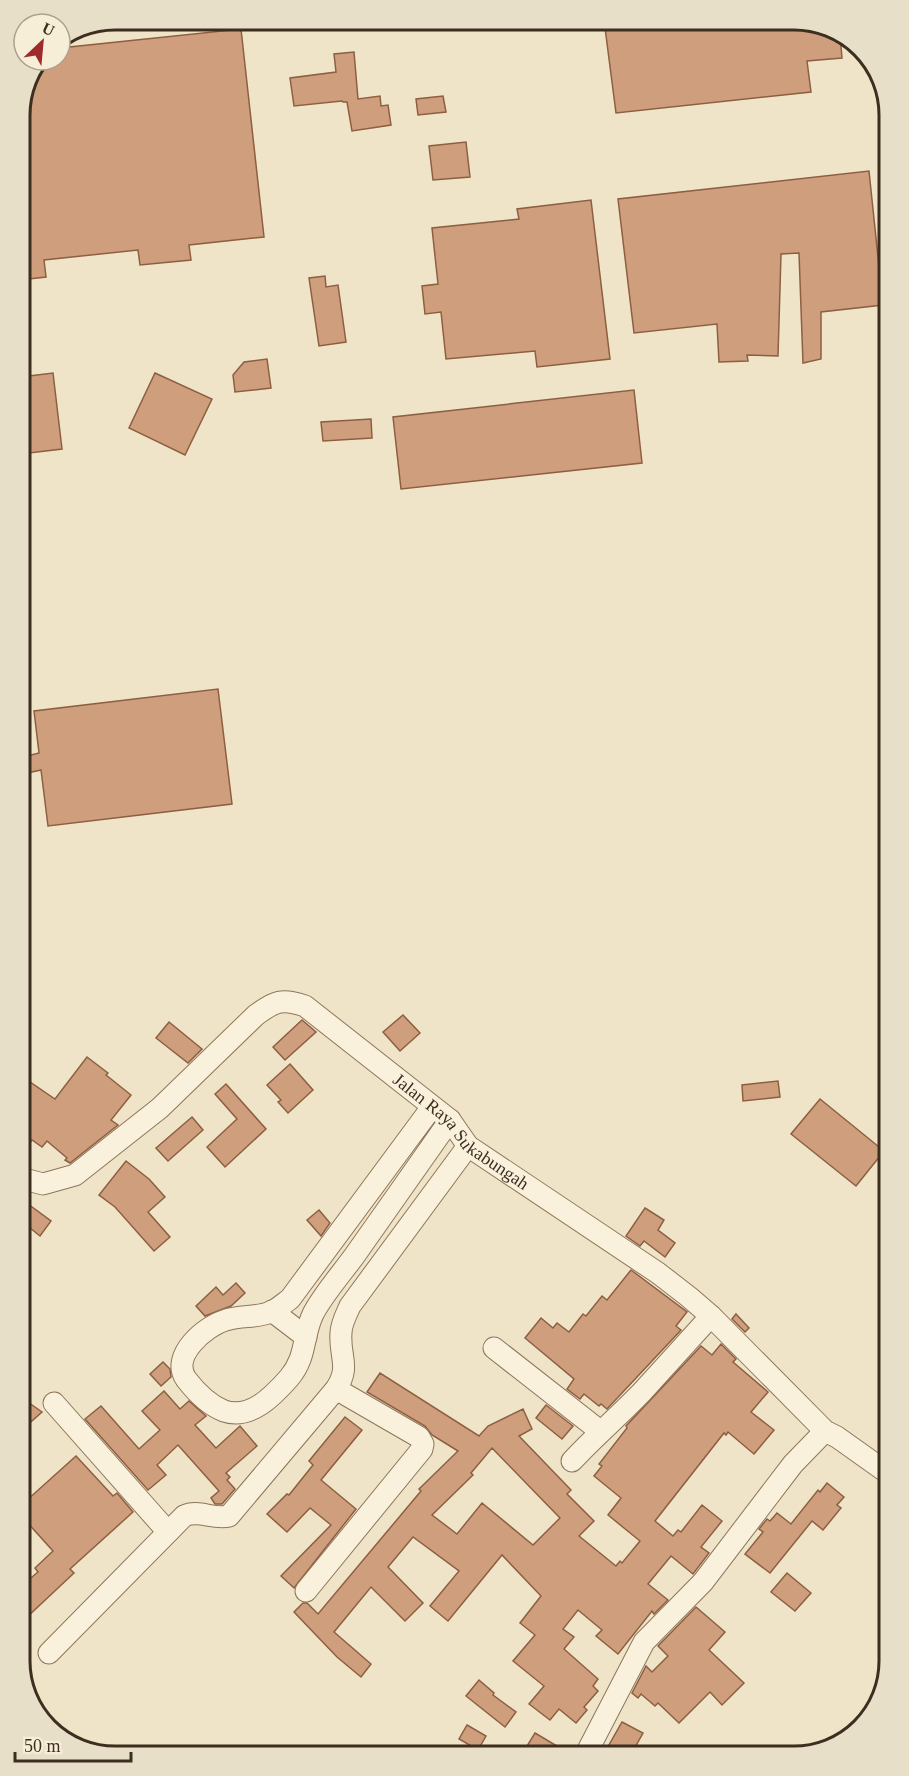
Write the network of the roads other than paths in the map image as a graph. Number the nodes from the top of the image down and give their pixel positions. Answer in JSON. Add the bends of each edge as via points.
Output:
{"nodes":[{"id":1,"x":432,"y":1107,"type":"junction"},
{"id":2,"x":450,"y":1120,"type":"junction"},
{"id":3,"x":468,"y":1146,"type":"junction"},
{"id":4,"x":30,"y":1181,"type":"edge"},
{"id":5,"x":272,"y":1311,"type":"junction"},
{"id":6,"x":711,"y":1316,"type":"junction"},
{"id":7,"x":306,"y":1337,"type":"junction"},
{"id":8,"x":494,"y":1348,"type":"dead end"},
{"id":9,"x":336,"y":1389,"type":"junction"},
{"id":10,"x":54,"y":1403,"type":"dead end"},
{"id":11,"x":600,"y":1431,"type":"junction"},
{"id":12,"x":825,"y":1431,"type":"junction"},
{"id":13,"x":572,"y":1461,"type":"dead end"},
{"id":14,"x":879,"y":1467,"type":"edge"},
{"id":15,"x":168,"y":1532,"type":"junction"},
{"id":16,"x":306,"y":1591,"type":"dead end"},
{"id":17,"x":49,"y":1653,"type":"dead end"},
{"id":18,"x":590,"y":1746,"type":"edge"}],
"edges":[{"from":1,"to":2,"type":"street","name":"Jalan Raya Sukabungah"},
{"from":1,"to":4,"type":"street","name":"Jalan Raya Sukabungah","via":[[305,1006],[288,1001],[272,1004],[256,1015],[160,1108],[75,1175],[43,1184]]},
{"from":1,"to":5,"type":"street","via":[[290,1299]]},
{"from":2,"to":3,"type":"street","name":"Jalan Raya Sukabungah"},
{"from":2,"to":7,"type":"street","via":[[313,1315]]},
{"from":3,"to":6,"type":"street","name":"Jalan Raya Sukabungah","via":[[658,1273]]},
{"from":3,"to":9,"type":"street","via":[[350,1306],[341,1334],[344,1373]]},
{"from":5,"to":7,"type":"street"},
{"from":5,"to":7,"type":"street","via":[[226,1320],[212,1326],[190,1345],[181,1367],[202,1397],[228,1412],[250,1410],[267,1401],[298,1366]]},
{"from":6,"to":11,"type":"street","via":[[644,1390]]},
{"from":6,"to":12,"type":"street","name":"Jalan Raya Sukabungah"},
{"from":8,"to":11,"type":"street"},
{"from":9,"to":15,"type":"street","via":[[229,1516],[215,1518],[190,1513]]},
{"from":9,"to":16,"type":"street","via":[[418,1437],[423,1444]]},
{"from":10,"to":15,"type":"street"},
{"from":11,"to":13,"type":"street"},
{"from":12,"to":14,"type":"street","name":"Jalan Raya Sukabungah"},
{"from":12,"to":18,"type":"street","via":[[793,1464],[703,1582],[644,1642]]},
{"from":15,"to":17,"type":"street"}]}
